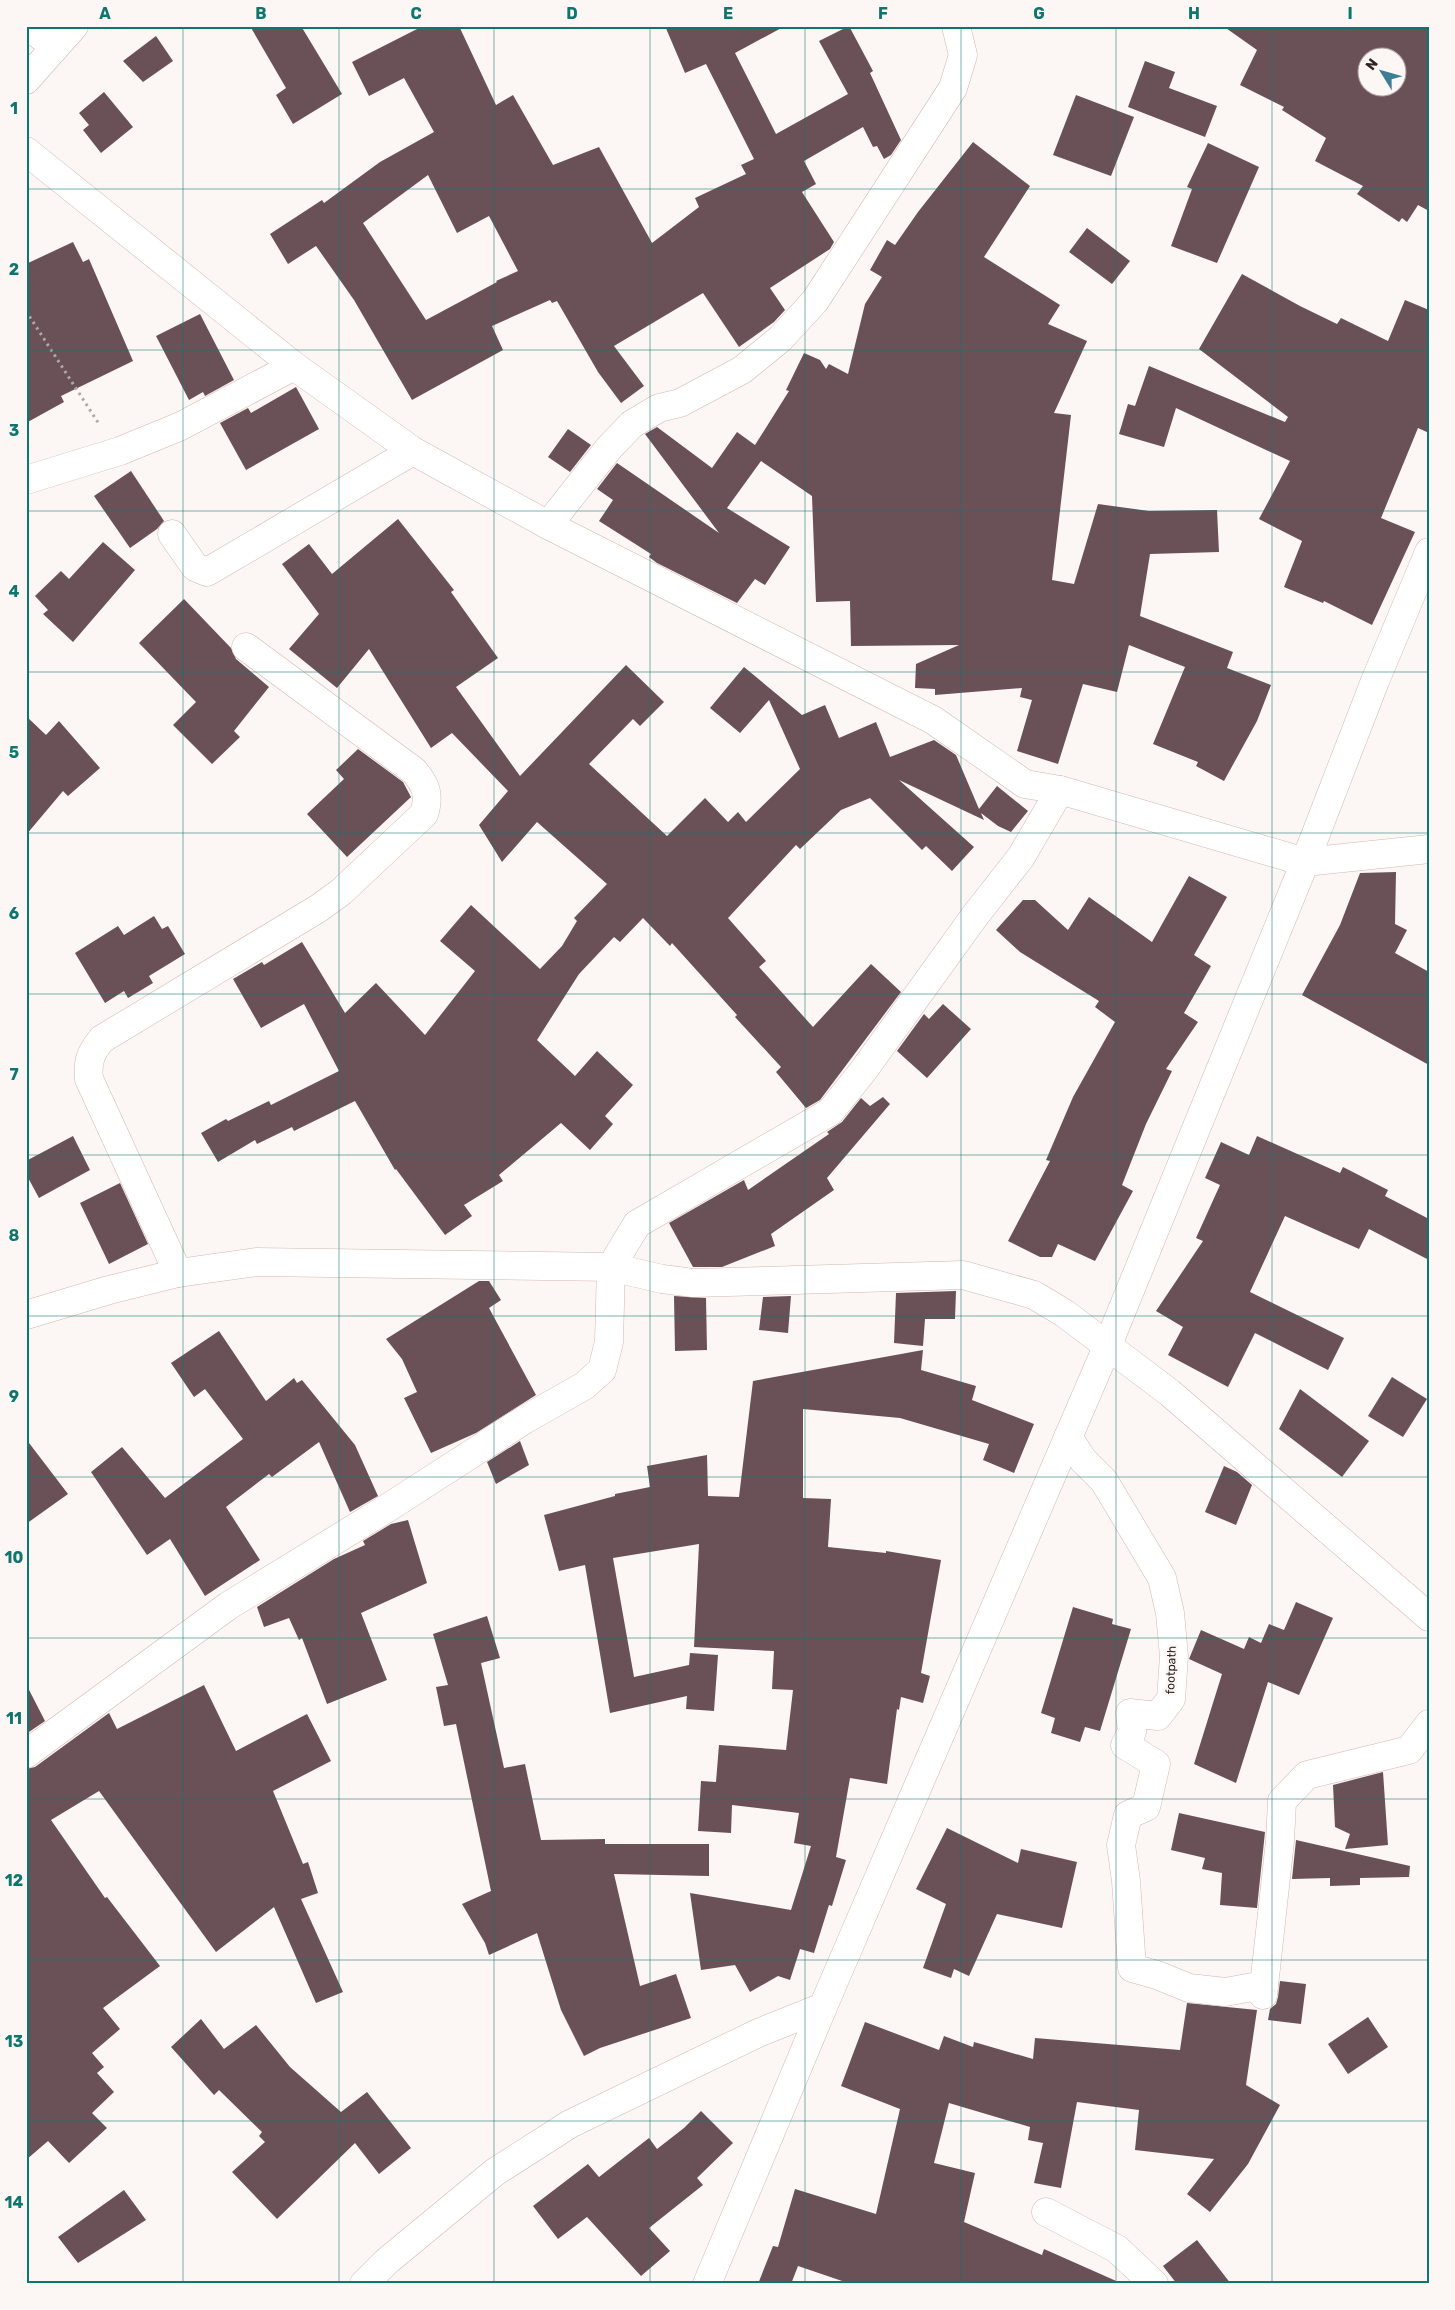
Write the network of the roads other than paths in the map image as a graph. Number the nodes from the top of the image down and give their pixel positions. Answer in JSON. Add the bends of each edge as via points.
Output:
{"nodes":[{"id":1,"x":28,"y":26,"type":"edge"},
{"id":2,"x":74,"y":26,"type":"edge"},
{"id":3,"x":956,"y":26,"type":"edge"},
{"id":4,"x":55,"y":47,"type":"junction"},
{"id":5,"x":26,"y":80,"type":"edge"},
{"id":6,"x":26,"y":151,"type":"edge"},
{"id":7,"x":294,"y":366,"type":"junction"},
{"id":8,"x":413,"y":452,"type":"junction"},
{"id":9,"x":26,"y":480,"type":"edge"},
{"id":10,"x":548,"y":525,"type":"junction"},
{"id":11,"x":172,"y":534,"type":"dead end"},
{"id":12,"x":1429,"y":552,"type":"edge"},
{"id":13,"x":246,"y":647,"type":"dead end"},
{"id":14,"x":1060,"y":790,"type":"junction"},
{"id":15,"x":1429,"y":849,"type":"edge"},
{"id":16,"x":1305,"y":862,"type":"junction"},
{"id":17,"x":611,"y":1267,"type":"junction"},
{"id":18,"x":178,"y":1273,"type":"junction"},
{"id":19,"x":26,"y":1315,"type":"edge"},
{"id":20,"x":1107,"y":1347,"type":"junction"},
{"id":21,"x":1068,"y":1437,"type":"junction"},
{"id":22,"x":1429,"y":1617,"type":"edge"},
{"id":23,"x":1429,"y":1724,"type":"edge"},
{"id":24,"x":26,"y":1754,"type":"edge"},
{"id":25,"x":823,"y":2007,"type":"junction"},
{"id":26,"x":1046,"y":2212,"type":"dead end"},
{"id":27,"x":364,"y":2284,"type":"edge"},
{"id":28,"x":707,"y":2284,"type":"edge"},
{"id":29,"x":1154,"y":2284,"type":"edge"}],
"edges":[{"from":1,"to":4,"type":"street"},
{"from":2,"to":4,"type":"street"},
{"from":3,"to":10,"type":"street","via":[[963,55],[953,88],[815,301],[780,339],[742,370],[632,424]]},
{"from":4,"to":5,"type":"street"},
{"from":6,"to":7,"type":"street"},
{"from":7,"to":8,"type":"street"},
{"from":7,"to":9,"type":"street","via":[[181,426],[120,451]]},
{"from":8,"to":10,"type":"street"},
{"from":8,"to":11,"type":"street","via":[[207,572],[194,567]]},
{"from":10,"to":14,"type":"street","via":[[933,720],[1025,784]]},
{"from":12,"to":16,"type":"street"},
{"from":13,"to":18,"type":"street","via":[[414,770],[424,783],[429,799],[424,814],[341,892],[102,1039],[92,1051],[87,1063],[89,1078]]},
{"from":14,"to":16,"type":"street"},
{"from":14,"to":17,"type":"street","via":[[1021,857],[830,1112],[637,1224]]},
{"from":15,"to":16,"type":"street"},
{"from":16,"to":20,"type":"street"},
{"from":17,"to":18,"type":"street","via":[[265,1262]]},
{"from":17,"to":20,"type":"street","via":[[693,1283],[963,1275],[1034,1294]]},
{"from":17,"to":24,"type":"street","via":[[609,1342],[602,1370],[584,1386],[524,1420],[228,1606]]},
{"from":18,"to":19,"type":"street"},
{"from":20,"to":21,"type":"street"},
{"from":20,"to":22,"type":"street","via":[[1170,1393]]},
{"from":21,"to":23,"type":"street","name":"footpath","via":[[1083,1460],[1104,1481],[1162,1578],[1170,1613],[1174,1656],[1171,1699],[1158,1716],[1130,1713],[1132,1732],[1125,1745],[1156,1764],[1146,1807],[1128,1815],[1121,1845],[1132,1968],[1189,1988],[1225,1992],[1264,1990],[1282,1802],[1307,1775],[1409,1750]]},
{"from":21,"to":25,"type":"street"},
{"from":25,"to":27,"type":"street","via":[[758,2033],[570,2124],[495,2172],[387,2261]]},
{"from":25,"to":28,"type":"street"},
{"from":26,"to":29,"type":"street","via":[[1117,2250]]}]}
